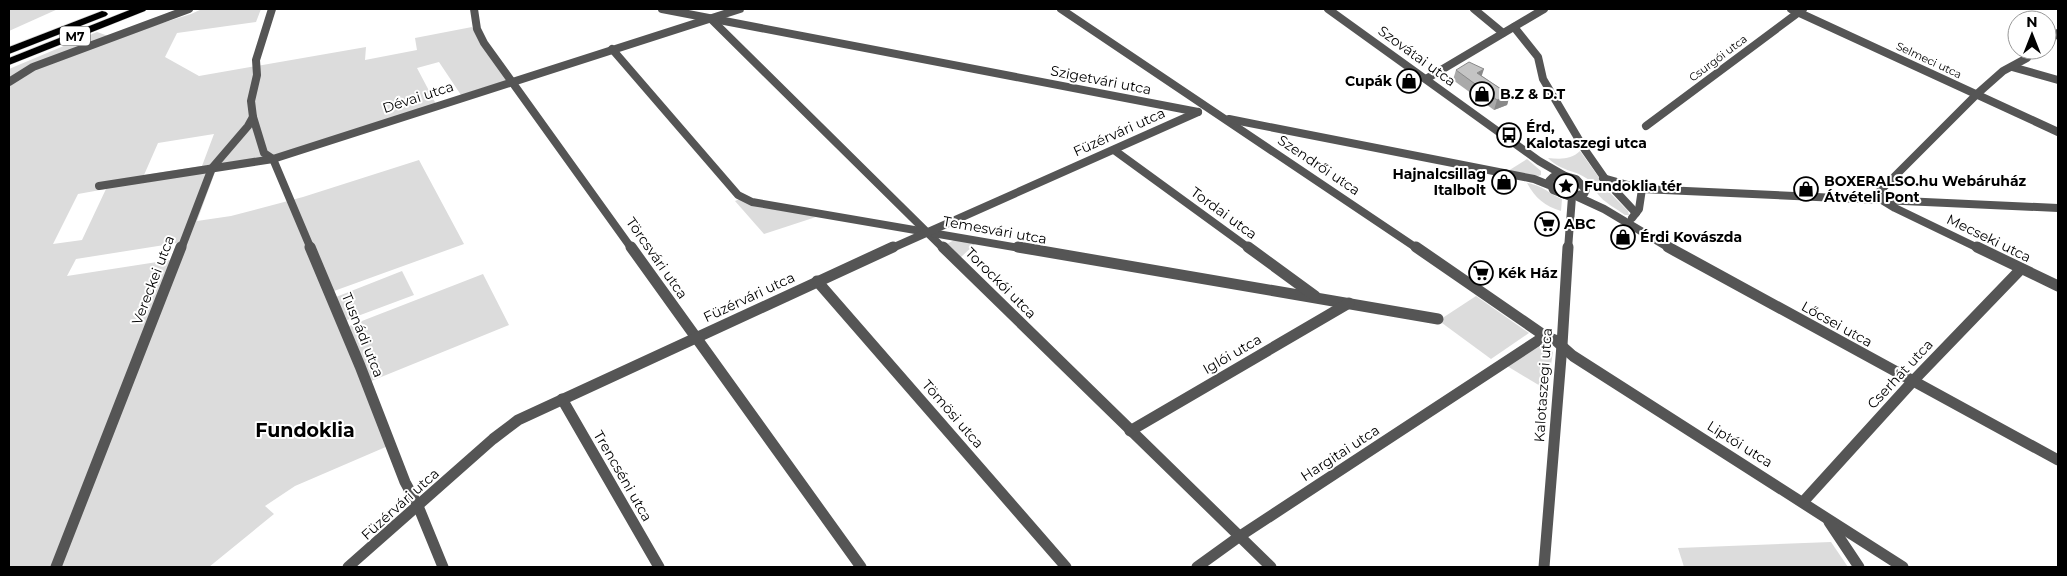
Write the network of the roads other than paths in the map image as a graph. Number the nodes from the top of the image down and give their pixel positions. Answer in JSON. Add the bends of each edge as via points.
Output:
{"nodes":[{"id":1,"x":114,"y":9,"type":"edge"},
{"id":2,"x":141,"y":9,"type":"edge"},
{"id":3,"x":189,"y":9,"type":"edge"},
{"id":4,"x":272,"y":9,"type":"edge"},
{"id":5,"x":474,"y":9,"type":"edge"},
{"id":6,"x":662,"y":9,"type":"edge"},
{"id":7,"x":740,"y":9,"type":"edge"},
{"id":8,"x":1061,"y":9,"type":"edge"},
{"id":9,"x":1328,"y":9,"type":"edge"},
{"id":10,"x":1474,"y":9,"type":"edge"},
{"id":11,"x":1544,"y":9,"type":"edge"},
{"id":12,"x":1798,"y":10,"type":"edge"},
{"id":13,"x":710,"y":18,"type":"junction"},
{"id":14,"x":1514,"y":26,"type":"junction"},
{"id":15,"x":1503,"y":33,"type":"junction"},
{"id":16,"x":612,"y":49,"type":"junction"},
{"id":17,"x":9,"y":51,"type":"edge"},
{"id":18,"x":2024,"y":60,"type":"edge"},
{"id":19,"x":9,"y":62,"type":"edge"},
{"id":20,"x":2012,"y":67,"type":"junction"},
{"id":21,"x":1426,"y":79,"type":"junction"},
{"id":22,"x":2058,"y":80,"type":"edge"},
{"id":23,"x":512,"y":81,"type":"junction"},
{"id":24,"x":9,"y":82,"type":"edge"},
{"id":25,"x":1977,"y":94,"type":"junction"},
{"id":26,"x":1198,"y":112,"type":"junction"},
{"id":27,"x":252,"y":117,"type":"junction"},
{"id":28,"x":1221,"y":117,"type":"junction"},
{"id":29,"x":1646,"y":126,"type":"dead end"},
{"id":30,"x":2058,"y":132,"type":"edge"},
{"id":31,"x":1114,"y":150,"type":"junction"},
{"id":32,"x":273,"y":159,"type":"junction"},
{"id":33,"x":1539,"y":161,"type":"junction"},
{"id":34,"x":212,"y":168,"type":"junction"},
{"id":35,"x":1565,"y":176,"type":"junction"},
{"id":36,"x":1603,"y":178,"type":"junction"},
{"id":37,"x":1550,"y":181,"type":"junction"},
{"id":38,"x":100,"y":186,"type":"dead end"},
{"id":39,"x":1642,"y":189,"type":"junction"},
{"id":40,"x":1574,"y":197,"type":"junction"},
{"id":41,"x":1882,"y":200,"type":"junction"},
{"id":42,"x":2058,"y":208,"type":"edge"},
{"id":43,"x":1636,"y":213,"type":"junction"},
{"id":44,"x":1626,"y":224,"type":"junction"},
{"id":45,"x":928,"y":232,"type":"junction"},
{"id":46,"x":2021,"y":269,"type":"junction"},
{"id":47,"x":817,"y":281,"type":"junction"},
{"id":48,"x":2058,"y":286,"type":"edge"},
{"id":49,"x":1317,"y":298,"type":"junction"},
{"id":50,"x":1349,"y":303,"type":"junction"},
{"id":51,"x":1438,"y":319,"type":"dead end"},
{"id":52,"x":1545,"y":336,"type":"junction"},
{"id":53,"x":694,"y":337,"type":"junction"},
{"id":54,"x":1562,"y":345,"type":"junction"},
{"id":55,"x":1914,"y":381,"type":"junction"},
{"id":56,"x":562,"y":400,"type":"junction"},
{"id":57,"x":1130,"y":431,"type":"junction"},
{"id":58,"x":2058,"y":460,"type":"edge"},
{"id":59,"x":1803,"y":502,"type":"junction"},
{"id":60,"x":418,"y":506,"type":"junction"},
{"id":61,"x":1827,"y":518,"type":"junction"},
{"id":62,"x":1240,"y":536,"type":"junction"},
{"id":63,"x":56,"y":567,"type":"edge"},
{"id":64,"x":348,"y":567,"type":"edge"},
{"id":65,"x":443,"y":567,"type":"edge"},
{"id":66,"x":659,"y":567,"type":"edge"},
{"id":67,"x":861,"y":567,"type":"edge"},
{"id":68,"x":1066,"y":567,"type":"edge"},
{"id":69,"x":1197,"y":567,"type":"edge"},
{"id":70,"x":1271,"y":567,"type":"edge"},
{"id":71,"x":1544,"y":567,"type":"edge"},
{"id":72,"x":1859,"y":567,"type":"edge"},
{"id":73,"x":1903,"y":567,"type":"edge"}],
"edges":[{"from":1,"to":17,"type":"highway","number":"M7"},
{"from":2,"to":19,"type":"highway","number":"M7"},
{"from":3,"to":24,"type":"street","via":[[33,67]]},
{"from":4,"to":27,"type":"street","via":[[256,60],[258,75],[251,101]]},
{"from":5,"to":23,"type":"street","name":"Törcsvári utca","via":[[476,29]]},
{"from":6,"to":13,"type":"street","name":"Szigetvári utca"},
{"from":7,"to":13,"type":"street","name":"Dévai utca"},
{"from":8,"to":28,"type":"street","name":"Szendrői utca"},
{"from":9,"to":21,"type":"street","name":"Szovátai utca"},
{"from":10,"to":15,"type":"street"},
{"from":11,"to":14,"type":"street"},
{"from":12,"to":25,"type":"street","name":"Selmeci utca"},
{"from":12,"to":29,"type":"street","name":"Csurgói utca"},
{"from":13,"to":16,"type":"street","name":"Dévai utca"},
{"from":13,"to":26,"type":"street","name":"Szigetvári utca"},
{"from":13,"to":45,"type":"street","name":"Torockói utca"},
{"from":14,"to":15,"type":"street"},
{"from":14,"to":36,"type":"street","via":[[1534,51],[1548,88]]},
{"from":15,"to":21,"type":"street"},
{"from":16,"to":23,"type":"street","name":"Dévai utca"},
{"from":16,"to":45,"type":"street","name":"Temesvári utca","via":[[745,200]]},
{"from":18,"to":20,"type":"street"},
{"from":20,"to":22,"type":"street"},
{"from":20,"to":25,"type":"street"},
{"from":21,"to":33,"type":"street","name":"Szovátai utca"},
{"from":23,"to":32,"type":"street","name":"Dévai utca"},
{"from":23,"to":53,"type":"street","name":"Törcsvári utca"},
{"from":25,"to":30,"type":"street","name":"Selmeci utca"},
{"from":25,"to":41,"type":"street","via":[[1879,192]]},
{"from":26,"to":28,"type":"street","name":"Szigetvári utca"},
{"from":26,"to":31,"type":"street","name":"Füzérvári utca"},
{"from":27,"to":32,"type":"street","name":"Tusnádi utca","via":[[264,153]]},
{"from":27,"to":34,"type":"street","name":"Vereckei utca"},
{"from":28,"to":37,"type":"street","name":"Szigetvári utca"},
{"from":28,"to":52,"type":"street","name":"Szendrői utca"},
{"from":31,"to":45,"type":"street","name":"Füzérvári utca"},
{"from":31,"to":49,"type":"street","name":"Tordai utca"},
{"from":32,"to":34,"type":"street","name":"Dévai utca"},
{"from":32,"to":60,"type":"street","name":"Tusnádi utca"},
{"from":33,"to":35,"type":"street"},
{"from":33,"to":37,"type":"street"},
{"from":34,"to":38,"type":"street","name":"Dévai utca"},
{"from":34,"to":63,"type":"street","name":"Vereckei utca"},
{"from":35,"to":37,"type":"street"},
{"from":35,"to":40,"type":"street","via":[[1582,183]]},
{"from":36,"to":39,"type":"street"},
{"from":36,"to":43,"type":"street"},
{"from":37,"to":40,"type":"street","via":[[1554,191]]},
{"from":39,"to":41,"type":"street"},
{"from":39,"to":43,"type":"street"},
{"from":40,"to":44,"type":"street","name":"Lőcsei utca","via":[[1604,209]]},
{"from":40,"to":54,"type":"street","name":"Kalotaszegi utca"},
{"from":41,"to":42,"type":"street"},
{"from":41,"to":46,"type":"street","name":"Mecseki utca"},
{"from":43,"to":44,"type":"street"},
{"from":44,"to":55,"type":"street","name":"Lőcsei utca"},
{"from":45,"to":47,"type":"street","name":"Füzérvári utca"},
{"from":45,"to":49,"type":"street","name":"Temesvári utca"},
{"from":45,"to":57,"type":"street","name":"Torockói utca"},
{"from":46,"to":48,"type":"street","name":"Mecseki utca"},
{"from":46,"to":55,"type":"street","name":"Cserhát utca"},
{"from":47,"to":53,"type":"street","name":"Füzérvári utca"},
{"from":47,"to":68,"type":"street","name":"Tömösi utca"},
{"from":49,"to":50,"type":"street","name":"Temesvári utca"},
{"from":50,"to":51,"type":"street","name":"Temesvári utca"},
{"from":50,"to":57,"type":"street","name":"Iglói utca"},
{"from":52,"to":54,"type":"street","name":"Szendrői utca"},
{"from":52,"to":62,"type":"street","name":"Hargitai utca"},
{"from":53,"to":56,"type":"street","name":"Füzérvári utca"},
{"from":53,"to":67,"type":"street","name":"Törcsvári utca"},
{"from":54,"to":59,"type":"street","name":"Liptói utca","via":[[1573,356]]},
{"from":54,"to":71,"type":"street","name":"Kalotaszegi utca"},
{"from":55,"to":58,"type":"street","name":"Lőcsei utca"},
{"from":55,"to":59,"type":"street","name":"Cserhát utca"},
{"from":56,"to":60,"type":"street","name":"Füzérvári utca","via":[[510,426]]},
{"from":56,"to":66,"type":"street","name":"Trencséni utca"},
{"from":57,"to":62,"type":"street","name":"Torockói utca"},
{"from":59,"to":61,"type":"street","name":"Liptói utca"},
{"from":60,"to":64,"type":"street","name":"Füzérvári utca"},
{"from":60,"to":65,"type":"street","name":"Tusnádi utca"},
{"from":61,"to":72,"type":"street"},
{"from":61,"to":73,"type":"street","name":"Liptói utca"},
{"from":62,"to":69,"type":"street","name":"Hargitai utca"},
{"from":62,"to":70,"type":"street","name":"Torockói utca"}]}
